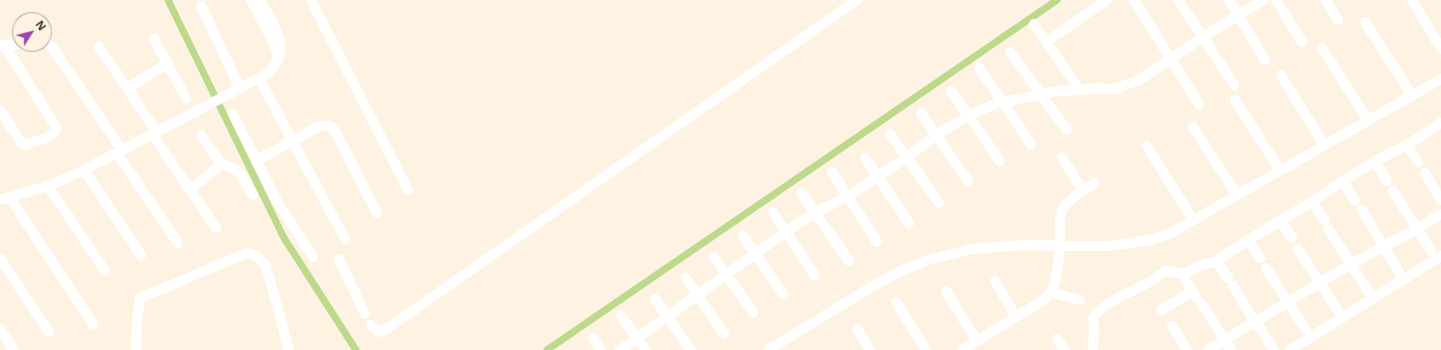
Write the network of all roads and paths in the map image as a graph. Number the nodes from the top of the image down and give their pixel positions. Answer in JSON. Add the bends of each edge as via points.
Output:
{"nodes":[{"id":1,"x":251,"y":0,"type":"edge"},
{"id":2,"x":260,"y":0,"type":"edge"},
{"id":3,"x":311,"y":0,"type":"edge"},
{"id":4,"x":857,"y":0,"type":"edge"},
{"id":5,"x":1107,"y":0,"type":"edge"},
{"id":6,"x":1134,"y":0,"type":"edge"},
{"id":7,"x":1178,"y":0,"type":"edge"},
{"id":8,"x":1229,"y":0,"type":"edge"},
{"id":9,"x":1263,"y":0,"type":"edge"},
{"id":10,"x":1276,"y":0,"type":"edge"},
{"id":11,"x":1326,"y":0,"type":"edge"},
{"id":12,"x":1413,"y":1,"type":"dead end"},
{"id":13,"x":201,"y":6,"type":"dead end"},
{"id":14,"x":1238,"y":15,"type":"junction"},
{"id":15,"x":1338,"y":20,"type":"dead end"},
{"id":16,"x":1365,"y":22,"type":"dead end"},
{"id":17,"x":1034,"y":24,"type":"dead end"},
{"id":18,"x":1203,"y":36,"type":"junction"},
{"id":19,"x":154,"y":39,"type":"dead end"},
{"id":20,"x":1046,"y":42,"type":"junction"},
{"id":21,"x":1302,"y":42,"type":"dead end"},
{"id":22,"x":12,"y":44,"type":"edge"},
{"id":23,"x":2,"y":45,"type":"edge"},
{"id":24,"x":52,"y":47,"type":"edge"},
{"id":25,"x":99,"y":47,"type":"dead end"},
{"id":26,"x":1322,"y":48,"type":"dead end"},
{"id":27,"x":1441,"y":49,"type":"edge"},
{"id":28,"x":1010,"y":52,"type":"dead end"},
{"id":29,"x":279,"y":58,"type":"junction"},
{"id":30,"x":1172,"y":59,"type":"junction"},
{"id":31,"x":1265,"y":60,"type":"dead end"},
{"id":32,"x":168,"y":63,"type":"junction"},
{"id":33,"x":979,"y":68,"type":"dead end"},
{"id":34,"x":1282,"y":75,"type":"dead end"},
{"id":35,"x":259,"y":78,"type":"junction"},
{"id":36,"x":1441,"y":78,"type":"edge"},
{"id":37,"x":1234,"y":85,"type":"dead end"},
{"id":38,"x":128,"y":88,"type":"junction"},
{"id":39,"x":240,"y":88,"type":"junction"},
{"id":40,"x":1080,"y":90,"type":"junction"},
{"id":41,"x":951,"y":91,"type":"dead end"},
{"id":42,"x":1041,"y":95,"type":"junction"},
{"id":43,"x":1412,"y":95,"type":"junction"},
{"id":44,"x":186,"y":98,"type":"dead end"},
{"id":45,"x":1235,"y":100,"type":"dead end"},
{"id":46,"x":1001,"y":101,"type":"junction"},
{"id":47,"x":1199,"y":104,"type":"dead end"},
{"id":48,"x":0,"y":110,"type":"edge"},
{"id":49,"x":922,"y":113,"type":"dead end"},
{"id":50,"x":233,"y":114,"type":"dead end"},
{"id":51,"x":968,"y":116,"type":"junction"},
{"id":52,"x":1368,"y":120,"type":"junction"},
{"id":53,"x":1440,"y":125,"type":"edge"},
{"id":54,"x":1193,"y":127,"type":"dead end"},
{"id":55,"x":1067,"y":130,"type":"dead end"},
{"id":56,"x":155,"y":133,"type":"junction"},
{"id":57,"x":890,"y":134,"type":"dead end"},
{"id":58,"x":201,"y":135,"type":"dead end"},
{"id":59,"x":936,"y":135,"type":"junction"},
{"id":60,"x":293,"y":141,"type":"junction"},
{"id":61,"x":1031,"y":144,"type":"dead end"},
{"id":62,"x":1324,"y":145,"type":"junction"},
{"id":63,"x":1407,"y":145,"type":"junction"},
{"id":64,"x":1147,"y":146,"type":"dead end"},
{"id":65,"x":120,"y":151,"type":"junction"},
{"id":66,"x":865,"y":158,"type":"dead end"},
{"id":67,"x":906,"y":158,"type":"junction"},
{"id":68,"x":1062,"y":158,"type":"dead end"},
{"id":69,"x":256,"y":161,"type":"junction"},
{"id":70,"x":1000,"y":161,"type":"dead end"},
{"id":71,"x":1375,"y":161,"type":"junction"},
{"id":72,"x":1418,"y":162,"type":"dead end"},
{"id":73,"x":223,"y":164,"type":"junction"},
{"id":74,"x":84,"y":170,"type":"junction"},
{"id":75,"x":1280,"y":170,"type":"junction"},
{"id":76,"x":832,"y":172,"type":"dead end"},
{"id":77,"x":1425,"y":173,"type":"dead end"},
{"id":78,"x":878,"y":177,"type":"junction"},
{"id":79,"x":968,"y":181,"type":"dead end"},
{"id":80,"x":1343,"y":181,"type":"junction"},
{"id":81,"x":1387,"y":181,"type":"dead end"},
{"id":82,"x":1095,"y":183,"type":"dead end"},
{"id":83,"x":48,"y":186,"type":"junction"},
{"id":84,"x":190,"y":189,"type":"junction"},
{"id":85,"x":408,"y":190,"type":"dead end"},
{"id":86,"x":1083,"y":191,"type":"junction"},
{"id":87,"x":1393,"y":191,"type":"dead end"},
{"id":88,"x":801,"y":193,"type":"dead end"},
{"id":89,"x":253,"y":195,"type":"dead end"},
{"id":90,"x":1237,"y":195,"type":"junction"},
{"id":91,"x":847,"y":197,"type":"junction"},
{"id":92,"x":5,"y":199,"type":"edge"},
{"id":93,"x":1441,"y":200,"type":"edge"},
{"id":94,"x":1355,"y":201,"type":"dead end"},
{"id":95,"x":1312,"y":202,"type":"junction"},
{"id":96,"x":939,"y":203,"type":"dead end"},
{"id":97,"x":1362,"y":210,"type":"dead end"},
{"id":98,"x":772,"y":212,"type":"dead end"},
{"id":99,"x":816,"y":212,"type":"junction"},
{"id":100,"x":377,"y":213,"type":"dead end"},
{"id":101,"x":1441,"y":214,"type":"edge"},
{"id":102,"x":1192,"y":220,"type":"junction"},
{"id":103,"x":1280,"y":221,"type":"junction"},
{"id":104,"x":1325,"y":221,"type":"dead end"},
{"id":105,"x":909,"y":223,"type":"dead end"},
{"id":106,"x":216,"y":228,"type":"dead end"},
{"id":107,"x":1417,"y":229,"type":"junction"},
{"id":108,"x":1329,"y":230,"type":"dead end"},
{"id":109,"x":786,"y":232,"type":"junction"},
{"id":110,"x":743,"y":236,"type":"dead end"},
{"id":111,"x":1292,"y":238,"type":"dead end"},
{"id":112,"x":345,"y":239,"type":"dead end"},
{"id":113,"x":1248,"y":240,"type":"junction"},
{"id":114,"x":877,"y":242,"type":"dead end"},
{"id":115,"x":178,"y":243,"type":"dead end"},
{"id":116,"x":1384,"y":245,"type":"junction"},
{"id":117,"x":1060,"y":246,"type":"junction"},
{"id":118,"x":1298,"y":249,"type":"dead end"},
{"id":119,"x":1431,"y":251,"type":"dead end"},
{"id":120,"x":755,"y":254,"type":"junction"},
{"id":121,"x":141,"y":255,"type":"dead end"},
{"id":122,"x":1441,"y":256,"type":"edge"},
{"id":123,"x":313,"y":257,"type":"dead end"},
{"id":124,"x":714,"y":257,"type":"dead end"},
{"id":125,"x":0,"y":258,"type":"edge"},
{"id":126,"x":1260,"y":258,"type":"dead end"},
{"id":127,"x":339,"y":259,"type":"dead end"},
{"id":128,"x":1216,"y":261,"type":"junction"},
{"id":129,"x":849,"y":262,"type":"dead end"},
{"id":130,"x":1351,"y":264,"type":"junction"},
{"id":131,"x":1266,"y":268,"type":"dead end"},
{"id":132,"x":105,"y":271,"type":"dead end"},
{"id":133,"x":1399,"y":272,"type":"dead end"},
{"id":134,"x":727,"y":274,"type":"junction"},
{"id":135,"x":1182,"y":274,"type":"junction"},
{"id":136,"x":815,"y":276,"type":"dead end"},
{"id":137,"x":686,"y":278,"type":"dead end"},
{"id":138,"x":995,"y":281,"type":"dead end"},
{"id":139,"x":1319,"y":282,"type":"junction"},
{"id":140,"x":946,"y":291,"type":"dead end"},
{"id":141,"x":1368,"y":291,"type":"dead end"},
{"id":142,"x":1051,"y":292,"type":"junction"},
{"id":143,"x":783,"y":294,"type":"dead end"},
{"id":144,"x":698,"y":295,"type":"junction"},
{"id":145,"x":1197,"y":298,"type":"junction"},
{"id":146,"x":655,"y":299,"type":"dead end"},
{"id":147,"x":1080,"y":300,"type":"dead end"},
{"id":148,"x":896,"y":302,"type":"dead end"},
{"id":149,"x":1287,"y":302,"type":"junction"},
{"id":150,"x":1161,"y":310,"type":"dead end"},
{"id":151,"x":1338,"y":311,"type":"dead end"},
{"id":152,"x":753,"y":312,"type":"dead end"},
{"id":153,"x":365,"y":314,"type":"dead end"},
{"id":154,"x":621,"y":316,"type":"dead end"},
{"id":155,"x":668,"y":316,"type":"junction"},
{"id":156,"x":1016,"y":317,"type":"junction"},
{"id":157,"x":1254,"y":321,"type":"junction"},
{"id":158,"x":93,"y":324,"type":"dead end"},
{"id":159,"x":371,"y":325,"type":"dead end"},
{"id":160,"x":1172,"y":326,"type":"dead end"},
{"id":161,"x":0,"y":329,"type":"edge"},
{"id":162,"x":857,"y":329,"type":"dead end"},
{"id":163,"x":1306,"y":330,"type":"dead end"},
{"id":164,"x":49,"y":332,"type":"dead end"},
{"id":165,"x":724,"y":334,"type":"dead end"},
{"id":166,"x":593,"y":338,"type":"dead end"},
{"id":167,"x":637,"y":338,"type":"junction"},
{"id":168,"x":1057,"y":339,"type":"dead end"},
{"id":169,"x":1224,"y":340,"type":"junction"},
{"id":170,"x":977,"y":341,"type":"junction"},
{"id":171,"x":14,"y":350,"type":"edge"},
{"id":172,"x":136,"y":350,"type":"edge"},
{"id":173,"x":289,"y":350,"type":"edge"},
{"id":174,"x":601,"y":350,"type":"edge"},
{"id":175,"x":620,"y":350,"type":"edge"},
{"id":176,"x":646,"y":350,"type":"edge"},
{"id":177,"x":691,"y":350,"type":"edge"},
{"id":178,"x":768,"y":350,"type":"edge"},
{"id":179,"x":870,"y":350,"type":"edge"},
{"id":180,"x":926,"y":350,"type":"edge"},
{"id":181,"x":962,"y":350,"type":"edge"},
{"id":182,"x":1065,"y":350,"type":"edge"},
{"id":183,"x":1093,"y":350,"type":"edge"},
{"id":184,"x":1187,"y":350,"type":"edge"},
{"id":185,"x":1208,"y":350,"type":"edge"},
{"id":186,"x":1231,"y":350,"type":"edge"},
{"id":187,"x":1274,"y":350,"type":"edge"},
{"id":188,"x":1290,"y":350,"type":"edge"}],
"edges":[{"from":1,"to":29,"type":"street"},
{"from":2,"to":29,"type":"street","via":[[282,47]]},
{"from":3,"to":85,"type":"street"},
{"from":4,"to":159,"type":"street","via":[[388,328],[378,332]]},
{"from":5,"to":20,"type":"street"},
{"from":6,"to":30,"type":"street"},
{"from":7,"to":18,"type":"street"},
{"from":8,"to":14,"type":"street"},
{"from":9,"to":14,"type":"street"},
{"from":10,"to":21,"type":"street"},
{"from":11,"to":15,"type":"street"},
{"from":12,"to":27,"type":"street"},
{"from":13,"to":39,"type":"street"},
{"from":14,"to":18,"type":"street"},
{"from":14,"to":31,"type":"street"},
{"from":16,"to":43,"type":"street"},
{"from":17,"to":20,"type":"street"},
{"from":18,"to":30,"type":"street"},
{"from":18,"to":37,"type":"street"},
{"from":19,"to":32,"type":"street"},
{"from":20,"to":40,"type":"street"},
{"from":22,"to":23,"type":"street"},
{"from":23,"to":48,"type":"street","via":[[56,129],[46,138],[22,144]]},
{"from":24,"to":65,"type":"street"},
{"from":25,"to":38,"type":"street"},
{"from":26,"to":52,"type":"street"},
{"from":28,"to":42,"type":"street"},
{"from":29,"to":35,"type":"street","via":[[274,67]]},
{"from":30,"to":40,"type":"street","via":[[1141,79],[1122,86]]},
{"from":30,"to":47,"type":"street"},
{"from":32,"to":38,"type":"street"},
{"from":32,"to":44,"type":"street"},
{"from":33,"to":46,"type":"street"},
{"from":34,"to":62,"type":"street"},
{"from":35,"to":39,"type":"street"},
{"from":35,"to":60,"type":"street"},
{"from":36,"to":43,"type":"street"},
{"from":38,"to":56,"type":"street"},
{"from":39,"to":56,"type":"street"},
{"from":40,"to":42,"type":"street"},
{"from":41,"to":51,"type":"street"},
{"from":42,"to":46,"type":"street"},
{"from":42,"to":55,"type":"street"},
{"from":43,"to":52,"type":"street"},
{"from":45,"to":75,"type":"street"},
{"from":46,"to":51,"type":"street"},
{"from":46,"to":61,"type":"street"},
{"from":49,"to":59,"type":"street"},
{"from":50,"to":69,"type":"street"},
{"from":51,"to":59,"type":"street"},
{"from":51,"to":70,"type":"street"},
{"from":52,"to":62,"type":"street"},
{"from":53,"to":63,"type":"street"},
{"from":54,"to":90,"type":"street"},
{"from":56,"to":65,"type":"street"},
{"from":56,"to":84,"type":"street"},
{"from":57,"to":67,"type":"street"},
{"from":58,"to":73,"type":"street"},
{"from":59,"to":67,"type":"street"},
{"from":59,"to":79,"type":"street"},
{"from":60,"to":69,"type":"street"},
{"from":60,"to":100,"type":"street","via":[[324,124],[330,126],[335,131]]},
{"from":60,"to":112,"type":"street"},
{"from":62,"to":75,"type":"street"},
{"from":63,"to":71,"type":"street"},
{"from":63,"to":72,"type":"street"},
{"from":64,"to":102,"type":"street"},
{"from":65,"to":74,"type":"street"},
{"from":65,"to":115,"type":"street"},
{"from":66,"to":78,"type":"street"},
{"from":67,"to":78,"type":"street"},
{"from":67,"to":96,"type":"street"},
{"from":68,"to":86,"type":"street"},
{"from":69,"to":123,"type":"street","via":[[278,203]]},
{"from":71,"to":80,"type":"street"},
{"from":71,"to":81,"type":"street"},
{"from":73,"to":84,"type":"street"},
{"from":73,"to":89,"type":"street","via":[[240,174]]},
{"from":74,"to":83,"type":"street"},
{"from":74,"to":121,"type":"street"},
{"from":75,"to":90,"type":"street"},
{"from":76,"to":91,"type":"street"},
{"from":77,"to":93,"type":"street"},
{"from":78,"to":91,"type":"street"},
{"from":78,"to":105,"type":"street"},
{"from":80,"to":94,"type":"street"},
{"from":80,"to":95,"type":"street"},
{"from":82,"to":86,"type":"street"},
{"from":83,"to":92,"type":"street"},
{"from":83,"to":132,"type":"street"},
{"from":84,"to":106,"type":"street"},
{"from":86,"to":117,"type":"street","via":[[1063,207],[1060,216]]},
{"from":87,"to":107,"type":"street"},
{"from":88,"to":99,"type":"street"},
{"from":90,"to":102,"type":"street"},
{"from":91,"to":99,"type":"street"},
{"from":91,"to":114,"type":"street"},
{"from":92,"to":158,"type":"street"},
{"from":95,"to":103,"type":"street"},
{"from":95,"to":104,"type":"street"},
{"from":97,"to":116,"type":"street"},
{"from":98,"to":109,"type":"street"},
{"from":99,"to":109,"type":"street"},
{"from":99,"to":129,"type":"street"},
{"from":101,"to":107,"type":"street"},
{"from":102,"to":117,"type":"street","via":[[1169,234],[1150,240],[1108,246]]},
{"from":103,"to":111,"type":"street"},
{"from":103,"to":113,"type":"street"},
{"from":107,"to":116,"type":"street"},
{"from":107,"to":119,"type":"street"},
{"from":108,"to":130,"type":"street"},
{"from":109,"to":120,"type":"street"},
{"from":109,"to":136,"type":"street"},
{"from":110,"to":120,"type":"street"},
{"from":113,"to":126,"type":"street"},
{"from":113,"to":128,"type":"street"},
{"from":116,"to":130,"type":"street"},
{"from":116,"to":133,"type":"street"},
{"from":117,"to":142,"type":"street","via":[[1056,277]]},
{"from":117,"to":178,"type":"street","via":[[1020,245],[972,249],[928,260],[878,283]]},
{"from":118,"to":139,"type":"street"},
{"from":120,"to":134,"type":"street"},
{"from":120,"to":143,"type":"street"},
{"from":122,"to":188,"type":"street"},
{"from":124,"to":134,"type":"street"},
{"from":125,"to":164,"type":"street"},
{"from":127,"to":153,"type":"street"},
{"from":128,"to":135,"type":"street"},
{"from":128,"to":157,"type":"street"},
{"from":130,"to":139,"type":"street"},
{"from":130,"to":141,"type":"street"},
{"from":131,"to":149,"type":"street"},
{"from":134,"to":144,"type":"street"},
{"from":134,"to":152,"type":"street"},
{"from":135,"to":145,"type":"street"},
{"from":135,"to":183,"type":"street","via":[[1166,271],[1096,314],[1092,319]]},
{"from":137,"to":144,"type":"street"},
{"from":138,"to":156,"type":"street"},
{"from":139,"to":149,"type":"street"},
{"from":139,"to":151,"type":"street"},
{"from":140,"to":170,"type":"street"},
{"from":142,"to":147,"type":"street"},
{"from":142,"to":156,"type":"street","via":[[1042,302]]},
{"from":144,"to":155,"type":"street"},
{"from":144,"to":165,"type":"street"},
{"from":145,"to":150,"type":"street"},
{"from":145,"to":169,"type":"street"},
{"from":146,"to":155,"type":"street"},
{"from":148,"to":180,"type":"street"},
{"from":149,"to":157,"type":"street"},
{"from":149,"to":163,"type":"street"},
{"from":154,"to":167,"type":"street"},
{"from":155,"to":167,"type":"street"},
{"from":155,"to":177,"type":"street"},
{"from":156,"to":170,"type":"street"},
{"from":157,"to":169,"type":"street"},
{"from":157,"to":187,"type":"street"},
{"from":160,"to":184,"type":"street"},
{"from":161,"to":171,"type":"street"},
{"from":162,"to":179,"type":"street"},
{"from":166,"to":174,"type":"street"},
{"from":167,"to":175,"type":"street"},
{"from":167,"to":176,"type":"street"},
{"from":168,"to":182,"type":"street"},
{"from":169,"to":185,"type":"street"},
{"from":169,"to":186,"type":"street"},
{"from":170,"to":181,"type":"street"},
{"from":172,"to":173,"type":"street","via":[[140,298],[247,253],[257,256],[266,266]]}]}
